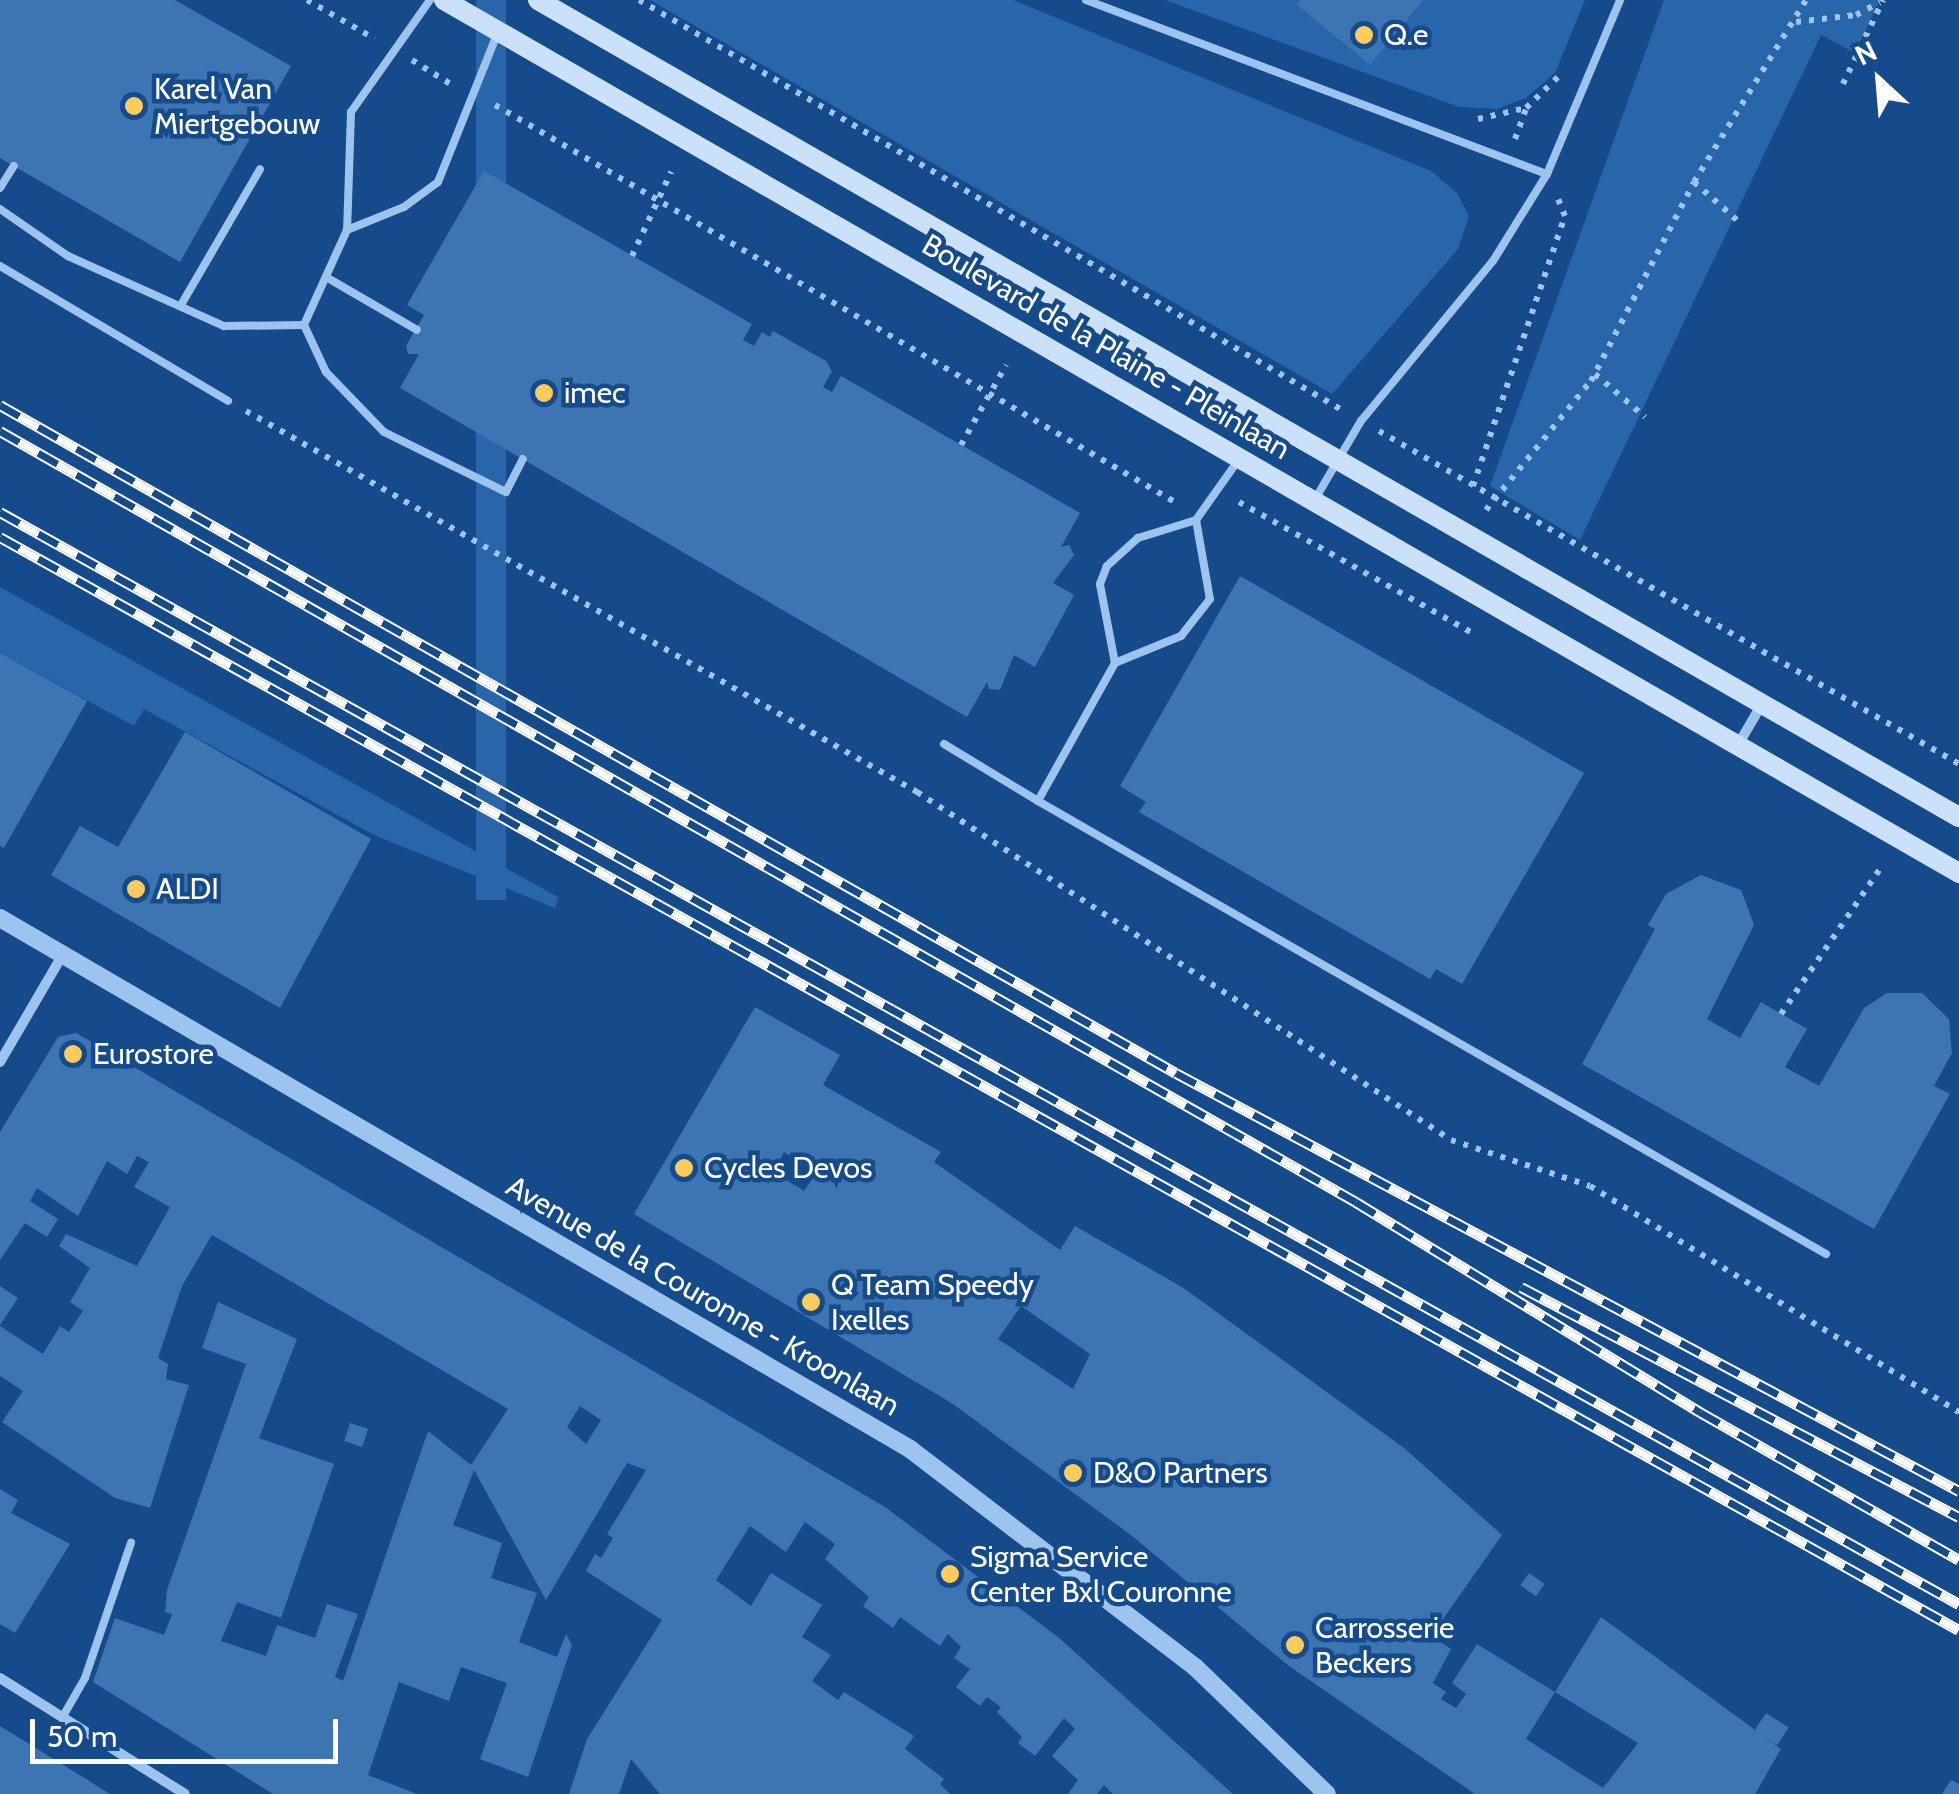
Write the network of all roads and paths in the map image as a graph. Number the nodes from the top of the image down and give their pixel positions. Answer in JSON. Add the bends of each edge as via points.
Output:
{"nodes":[{"id":1,"x":430,"y":0,"type":"edge"},
{"id":2,"x":444,"y":0,"type":"edge"},
{"id":3,"x":538,"y":0,"type":"edge"},
{"id":4,"x":639,"y":0,"type":"edge"},
{"id":5,"x":1086,"y":0,"type":"edge"},
{"id":6,"x":1620,"y":0,"type":"edge"},
{"id":7,"x":1806,"y":0,"type":"edge"},
{"id":8,"x":1883,"y":0,"type":"edge"},
{"id":9,"x":1795,"y":22,"type":"junction"},
{"id":10,"x":498,"y":31,"type":"junction"},
{"id":11,"x":1570,"y":58,"type":"dead end"},
{"id":12,"x":1843,"y":84,"type":"dead end"},
{"id":13,"x":1506,"y":164,"type":"junction"},
{"id":14,"x":14,"y":166,"type":"dead end"},
{"id":15,"x":260,"y":169,"type":"dead end"},
{"id":16,"x":671,"y":172,"type":"dead end"},
{"id":17,"x":1547,"y":174,"type":"junction"},
{"id":18,"x":1694,"y":182,"type":"junction"},
{"id":19,"x":0,"y":188,"type":"edge"},
{"id":20,"x":660,"y":196,"type":"junction"},
{"id":21,"x":0,"y":209,"type":"edge"},
{"id":22,"x":1739,"y":222,"type":"dead end"},
{"id":23,"x":347,"y":230,"type":"junction"},
{"id":24,"x":632,"y":256,"type":"dead end"},
{"id":25,"x":0,"y":266,"type":"edge"},
{"id":26,"x":326,"y":277,"type":"junction"},
{"id":27,"x":181,"y":306,"type":"junction"},
{"id":28,"x":304,"y":325,"type":"junction"},
{"id":29,"x":416,"y":330,"type":"dead end"},
{"id":30,"x":1006,"y":365,"type":"dead end"},
{"id":31,"x":1595,"y":374,"type":"junction"},
{"id":32,"x":989,"y":395,"type":"junction"},
{"id":33,"x":228,"y":401,"type":"joint"},
{"id":34,"x":1645,"y":417,"type":"dead end"},
{"id":35,"x":1362,"y":421,"type":"junction"},
{"id":36,"x":961,"y":444,"type":"dead end"},
{"id":37,"x":1239,"y":458,"type":"junction"},
{"id":38,"x":523,"y":459,"type":"dead end"},
{"id":39,"x":1338,"y":460,"type":"junction"},
{"id":40,"x":1473,"y":486,"type":"junction"},
{"id":41,"x":1494,"y":497,"type":"junction"},
{"id":42,"x":1314,"y":500,"type":"junction"},
{"id":43,"x":1486,"y":510,"type":"dead end"},
{"id":44,"x":1197,"y":518,"type":"junction"},
{"id":45,"x":1115,"y":662,"type":"junction"},
{"id":46,"x":1762,"y":704,"type":"junction"},
{"id":47,"x":944,"y":744,"type":"dead end"},
{"id":48,"x":1738,"y":746,"type":"junction"},
{"id":49,"x":1959,"y":764,"type":"edge"},
{"id":50,"x":1038,"y":801,"type":"junction"},
{"id":51,"x":1959,"y":818,"type":"edge"},
{"id":52,"x":1882,"y":866,"type":"dead end"},
{"id":53,"x":1959,"y":873,"type":"edge"},
{"id":54,"x":0,"y":918,"type":"edge"},
{"id":55,"x":63,"y":954,"type":"junction"},
{"id":56,"x":1781,"y":1014,"type":"dead end"},
{"id":57,"x":0,"y":1062,"type":"edge"},
{"id":58,"x":1826,"y":1254,"type":"dead end"},
{"id":59,"x":1959,"y":1412,"type":"edge"},
{"id":60,"x":130,"y":1543,"type":"dead end"},
{"id":61,"x":0,"y":1678,"type":"edge"},
{"id":62,"x":62,"y":1718,"type":"junction"},
{"id":63,"x":185,"y":1794,"type":"edge"},
{"id":64,"x":1327,"y":1794,"type":"edge"}],
"edges":[{"from":1,"to":23,"type":"lane","via":[[351,112]]},
{"from":2,"to":10,"type":"main road","name":"Boulevard de la Plaine - Pleinlaan"},
{"from":3,"to":39,"type":"main road","name":"Boulevard de la Plaine - Pleinlaan"},
{"from":4,"to":35,"type":"path"},
{"from":5,"to":13,"type":"lane"},
{"from":6,"to":17,"type":"lane"},
{"from":7,"to":9,"type":"path"},
{"from":8,"to":9,"type":"path","via":[[1856,15]]},
{"from":8,"to":12,"type":"path"},
{"from":9,"to":18,"type":"path"},
{"from":10,"to":23,"type":"lane","via":[[438,182],[404,208]]},
{"from":10,"to":37,"type":"main road","name":"Boulevard de la Plaine - Pleinlaan"},
{"from":11,"to":13,"type":"path","via":[[1526,108]]},
{"from":13,"to":17,"type":"lane"},
{"from":14,"to":19,"type":"lane"},
{"from":15,"to":27,"type":"lane"},
{"from":16,"to":20,"type":"path"},
{"from":17,"to":35,"type":"lane","via":[[1493,261]]},
{"from":17,"to":40,"type":"path","via":[[1565,216]]},
{"from":18,"to":22,"type":"path"},
{"from":18,"to":31,"type":"path"},
{"from":20,"to":24,"type":"path"},
{"from":20,"to":32,"type":"path"},
{"from":21,"to":27,"type":"lane","via":[[68,256]]},
{"from":23,"to":26,"type":"lane"},
{"from":25,"to":33,"type":"lane"},
{"from":26,"to":28,"type":"lane"},
{"from":26,"to":29,"type":"lane"},
{"from":27,"to":28,"type":"lane","via":[[224,326]]},
{"from":28,"to":38,"type":"lane","via":[[326,372],[384,432],[506,492]]},
{"from":30,"to":32,"type":"path"},
{"from":31,"to":34,"type":"path"},
{"from":31,"to":41,"type":"path"},
{"from":32,"to":36,"type":"path"},
{"from":32,"to":44,"type":"path"},
{"from":33,"to":59,"type":"path","via":[[917,792],[1452,1140],[1590,1186]]},
{"from":35,"to":39,"type":"lane"},
{"from":35,"to":40,"type":"path"},
{"from":37,"to":42,"type":"main road","name":"Boulevard de la Plaine - Pleinlaan"},
{"from":37,"to":44,"type":"lane"},
{"from":39,"to":42,"type":"lane"},
{"from":39,"to":46,"type":"main road","name":"Boulevard de la Plaine - Pleinlaan"},
{"from":40,"to":41,"type":"path"},
{"from":41,"to":43,"type":"path"},
{"from":41,"to":49,"type":"path"},
{"from":42,"to":48,"type":"main road","name":"Boulevard de la Plaine - Pleinlaan"},
{"from":44,"to":45,"type":"lane","via":[[1210,599],[1182,636]]},
{"from":44,"to":45,"type":"lane","via":[[1138,538],[1106,566],[1100,584]]},
{"from":45,"to":50,"type":"lane"},
{"from":46,"to":48,"type":"street"},
{"from":46,"to":51,"type":"main road","name":"Boulevard de la Plaine - Pleinlaan"},
{"from":47,"to":50,"type":"lane"},
{"from":48,"to":53,"type":"main road","name":"Boulevard de la Plaine - Pleinlaan"},
{"from":50,"to":58,"type":"lane"},
{"from":52,"to":56,"type":"path"},
{"from":54,"to":55,"type":"street","name":"Avenue de la Couronne - Kroonlaan"},
{"from":55,"to":57,"type":"street"},
{"from":55,"to":64,"type":"street","name":"Avenue de la Couronne - Kroonlaan","via":[[910,1449],[1194,1667]]},
{"from":60,"to":62,"type":"lane","via":[[85,1678]]},
{"from":61,"to":62,"type":"street"},
{"from":62,"to":63,"type":"street"}]}
